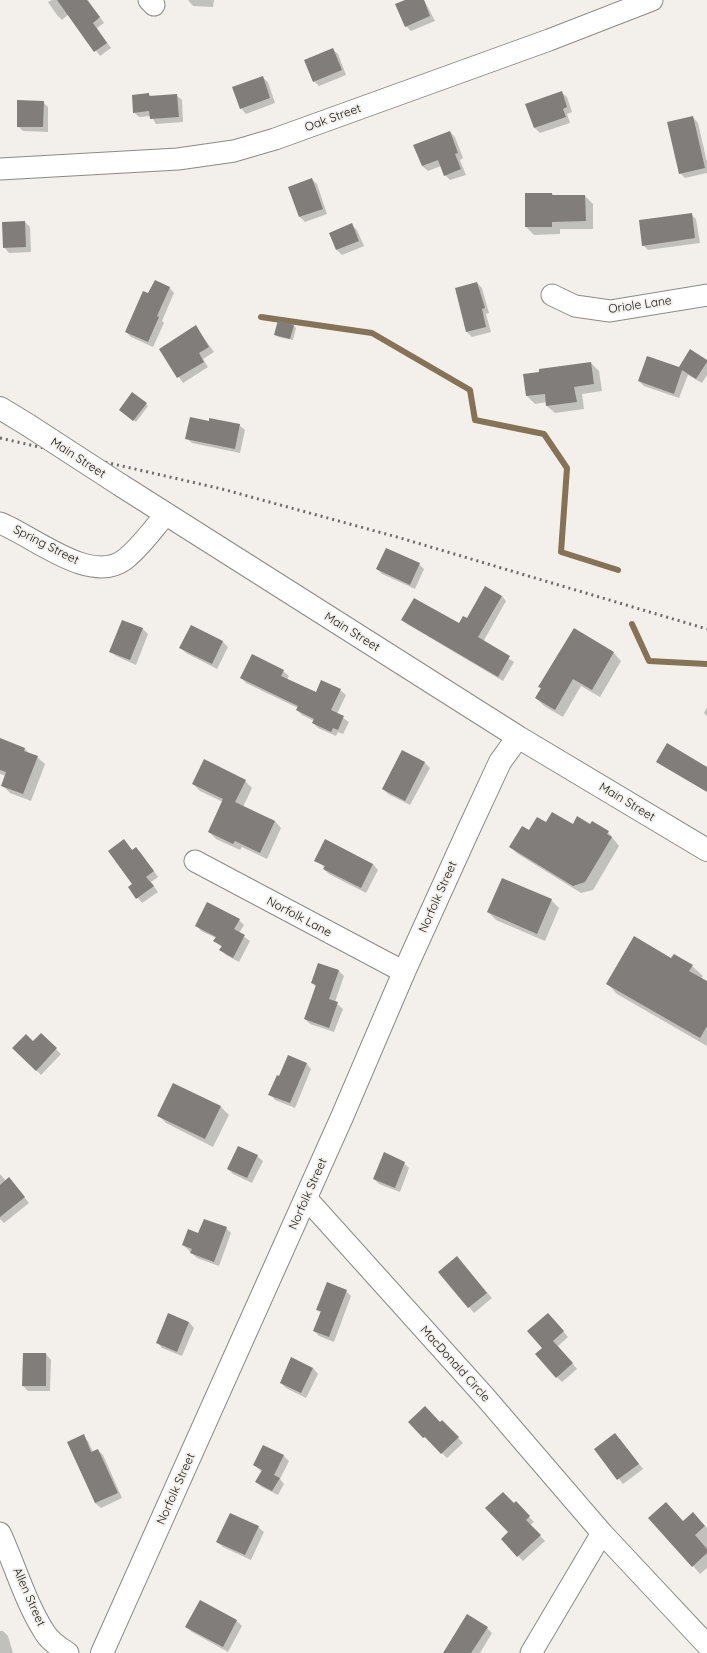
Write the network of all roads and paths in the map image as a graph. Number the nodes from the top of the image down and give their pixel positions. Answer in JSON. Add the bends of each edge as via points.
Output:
{"nodes":[{"id":1,"x":652,"y":0,"type":"edge"},
{"id":2,"x":0,"y":169,"type":"edge"},
{"id":3,"x":707,"y":294,"type":"edge"},
{"id":4,"x":552,"y":295,"type":"dead end"},
{"id":5,"x":0,"y":408,"type":"edge"},
{"id":6,"x":166,"y":514,"type":"junction"},
{"id":7,"x":0,"y":523,"type":"edge"},
{"id":8,"x":518,"y":737,"type":"junction"},
{"id":9,"x":707,"y":850,"type":"edge"},
{"id":10,"x":195,"y":861,"type":"dead end"},
{"id":11,"x":404,"y":972,"type":"junction"},
{"id":12,"x":306,"y":1198,"type":"junction"},
{"id":13,"x":0,"y":1533,"type":"edge"},
{"id":14,"x":602,"y":1533,"type":"junction"},
{"id":15,"x":7,"y":1568,"type":"edge"},
{"id":16,"x":707,"y":1645,"type":"edge"},
{"id":17,"x":68,"y":1653,"type":"edge"},
{"id":18,"x":102,"y":1653,"type":"edge"},
{"id":19,"x":531,"y":1653,"type":"edge"}],
"edges":[{"from":1,"to":2,"type":"street","name":"Oak Street","via":[[549,40],[283,136],[234,151],[178,159]]},
{"from":3,"to":4,"type":"street","name":"Oriole Lane","via":[[610,311],[575,306]]},
{"from":5,"to":6,"type":"main road","name":"Main Street","bridge":true},
{"from":6,"to":7,"type":"street","name":"Spring Street","via":[[134,552],[123,561],[107,567],[71,561],[22,532]]},
{"from":6,"to":8,"type":"main road","name":"Main Street"},
{"from":8,"to":9,"type":"main road","name":"Main Street"},
{"from":8,"to":11,"type":"main road","name":"Norfolk Street","via":[[500,762],[489,784]]},
{"from":10,"to":11,"type":"street","name":"Norfolk Lane"},
{"from":11,"to":12,"type":"main road","name":"Norfolk Street"},
{"from":12,"to":14,"type":"street","name":"MacDonald Circle","via":[[486,1398]]},
{"from":12,"to":18,"type":"main road","name":"Norfolk Street"},
{"from":13,"to":15,"type":"street","name":"Allen Street"},
{"from":14,"to":16,"type":"street","name":"MacDonald Circle"},
{"from":14,"to":19,"type":"street"},
{"from":15,"to":17,"type":"street","name":"Allen Street","via":[[46,1634]]}]}
